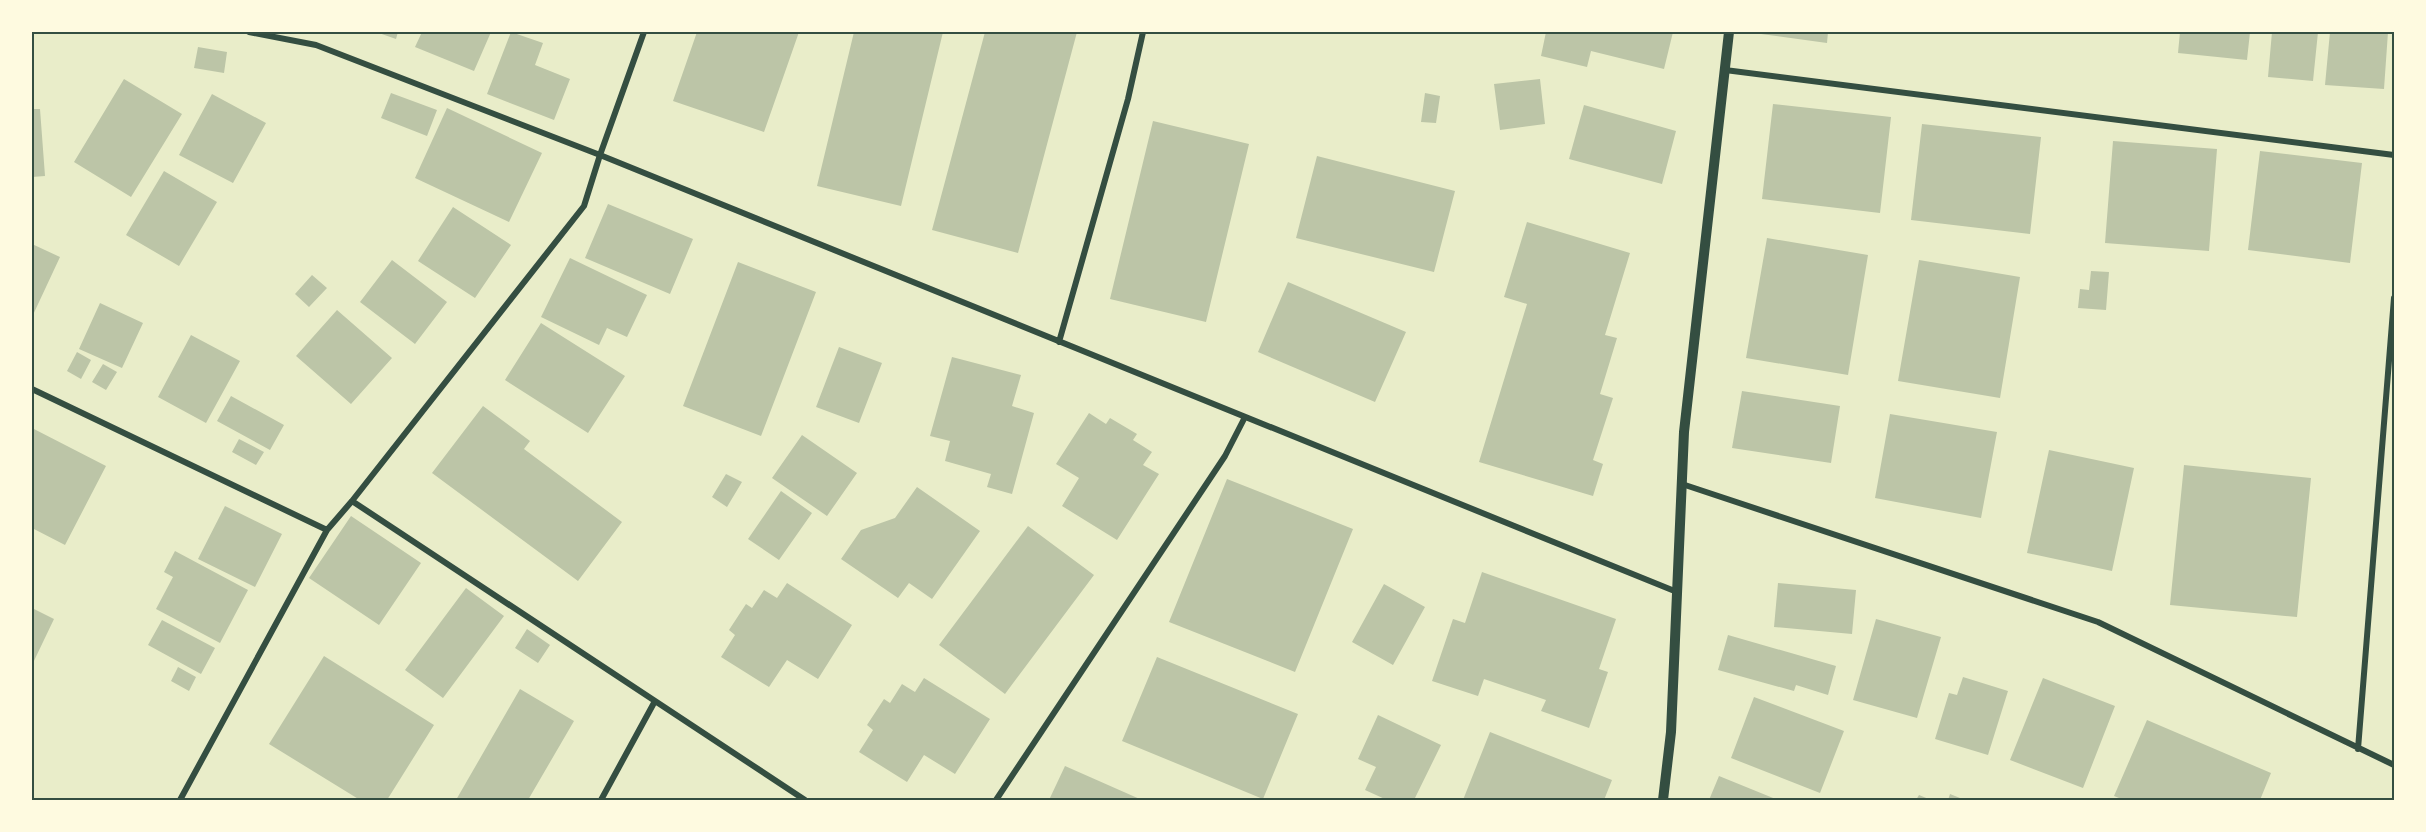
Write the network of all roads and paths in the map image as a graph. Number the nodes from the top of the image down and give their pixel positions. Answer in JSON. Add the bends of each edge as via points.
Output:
{"nodes":[{"id":1,"x":249,"y":32,"type":"edge"},
{"id":2,"x":644,"y":32,"type":"edge"},
{"id":3,"x":1143,"y":32,"type":"edge"},
{"id":4,"x":1729,"y":32,"type":"edge"},
{"id":5,"x":1725,"y":70,"type":"junction"},
{"id":6,"x":600,"y":155,"type":"junction"},
{"id":7,"x":2394,"y":155,"type":"edge"},
{"id":8,"x":2394,"y":298,"type":"edge"},
{"id":9,"x":1059,"y":342,"type":"junction"},
{"id":10,"x":32,"y":389,"type":"edge"},
{"id":11,"x":1245,"y":417,"type":"junction"},
{"id":12,"x":1682,"y":484,"type":"junction"},
{"id":13,"x":352,"y":501,"type":"junction"},
{"id":14,"x":327,"y":530,"type":"junction"},
{"id":15,"x":1677,"y":592,"type":"junction"},
{"id":16,"x":655,"y":701,"type":"junction"},
{"id":17,"x":2358,"y":749,"type":"junction"},
{"id":18,"x":2394,"y":765,"type":"edge"},
{"id":19,"x":180,"y":801,"type":"edge"},
{"id":20,"x":601,"y":801,"type":"edge"},
{"id":21,"x":805,"y":801,"type":"edge"},
{"id":22,"x":996,"y":801,"type":"edge"},
{"id":23,"x":1663,"y":801,"type":"edge"}],
"edges":[{"from":1,"to":6,"type":"street","via":[[316,45]]},
{"from":2,"to":6,"type":"street"},
{"from":3,"to":9,"type":"street","via":[[1128,99]]},
{"from":4,"to":5,"type":"street"},
{"from":5,"to":7,"type":"street"},
{"from":5,"to":12,"type":"street","via":[[1684,432]]},
{"from":6,"to":9,"type":"street"},
{"from":6,"to":13,"type":"street","via":[[584,206]]},
{"from":8,"to":17,"type":"street"},
{"from":9,"to":11,"type":"street"},
{"from":10,"to":14,"type":"street"},
{"from":11,"to":15,"type":"street"},
{"from":11,"to":22,"type":"street","via":[[1225,456]]},
{"from":12,"to":15,"type":"street"},
{"from":12,"to":17,"type":"street","via":[[2098,622]]},
{"from":13,"to":14,"type":"street"},
{"from":13,"to":16,"type":"street"},
{"from":14,"to":19,"type":"street"},
{"from":15,"to":23,"type":"street","via":[[1671,732]]},
{"from":16,"to":20,"type":"street"},
{"from":16,"to":21,"type":"street"},
{"from":17,"to":18,"type":"street"}]}
